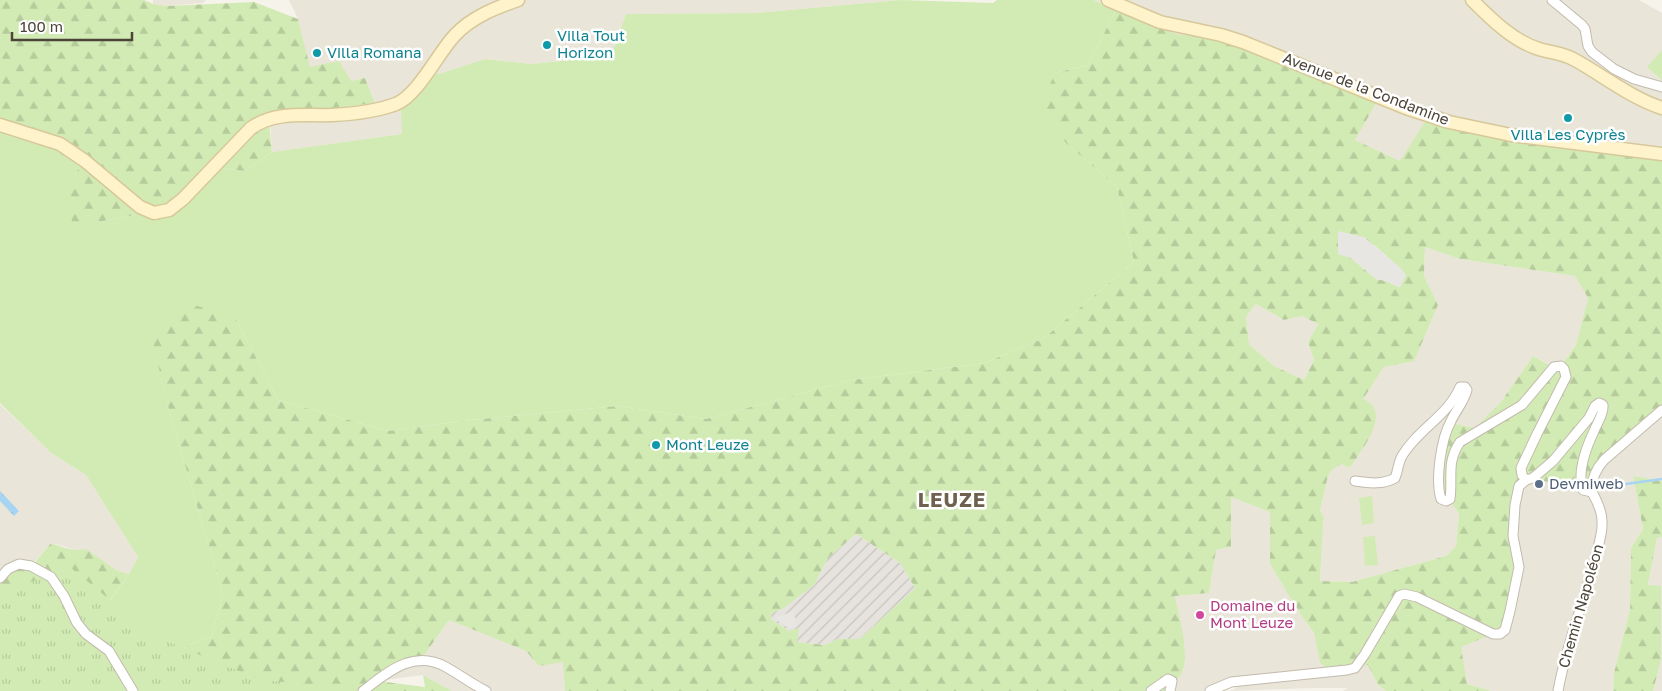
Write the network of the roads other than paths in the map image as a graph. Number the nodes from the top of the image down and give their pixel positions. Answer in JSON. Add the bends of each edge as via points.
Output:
{"nodes":[{"id":1,"x":518,"y":0,"type":"edge"},
{"id":2,"x":1108,"y":0,"type":"edge"},
{"id":3,"x":1472,"y":0,"type":"edge"},
{"id":4,"x":1552,"y":0,"type":"edge"},
{"id":5,"x":1662,"y":87,"type":"edge"},
{"id":6,"x":1662,"y":108,"type":"edge"},
{"id":7,"x":0,"y":125,"type":"edge"},
{"id":8,"x":1662,"y":154,"type":"edge"},
{"id":9,"x":1662,"y":410,"type":"edge"},
{"id":10,"x":1526,"y":480,"type":"junction"},
{"id":11,"x":1354,"y":481,"type":"dead end"},
{"id":12,"x":1592,"y":492,"type":"junction"},
{"id":13,"x":0,"y":578,"type":"edge"},
{"id":14,"x":132,"y":691,"type":"edge"},
{"id":15,"x":363,"y":691,"type":"edge"},
{"id":16,"x":486,"y":691,"type":"edge"},
{"id":17,"x":1152,"y":691,"type":"edge"},
{"id":18,"x":1170,"y":691,"type":"edge"},
{"id":19,"x":1210,"y":691,"type":"edge"},
{"id":20,"x":1558,"y":691,"type":"edge"}],
"edges":[{"from":1,"to":7,"type":"main road","via":[[476,18],[455,35],[409,95],[397,104],[333,115],[288,115],[260,122],[169,210],[154,213],[140,207],[60,144]]},
{"from":2,"to":8,"type":"main road","name":"Avenue de la Condamine","via":[[1160,22],[1243,42],[1406,108],[1449,122],[1511,135]]},
{"from":3,"to":6,"type":"main road","via":[[1525,44],[1563,54],[1629,93]]},
{"from":4,"to":5,"type":"street","via":[[1585,29],[1592,52],[1614,69]]},
{"from":9,"to":12,"type":"street","via":[[1604,460],[1598,468]]},
{"from":10,"to":11,"type":"street","via":[[1521,468],[1566,377],[1561,366],[1554,367],[1522,405],[1460,442],[1453,451],[1449,469],[1450,499],[1441,499],[1439,493],[1442,448],[1450,423],[1465,397],[1465,387],[1460,387],[1452,404],[1403,454],[1395,478],[1388,482]]},
{"from":10,"to":12,"type":"street","name":"Chemin Napoléon","via":[[1553,461],[1599,403],[1604,411],[1583,462],[1580,483],[1583,490]]},
{"from":10,"to":19,"type":"street","via":[[1519,486],[1515,506],[1513,536],[1519,567],[1505,630],[1500,634],[1493,634],[1404,594],[1399,596],[1355,668],[1231,682]]},
{"from":12,"to":20,"type":"street","name":"Chemin Napoléon","via":[[1599,506],[1602,531],[1568,645]]},
{"from":13,"to":14,"type":"street","via":[[19,564],[32,566],[51,577],[77,623],[109,651]]},
{"from":15,"to":16,"type":"street","via":[[394,668],[416,660],[440,664]]},
{"from":17,"to":18,"type":"street","via":[[1168,679],[1172,681]]}]}
